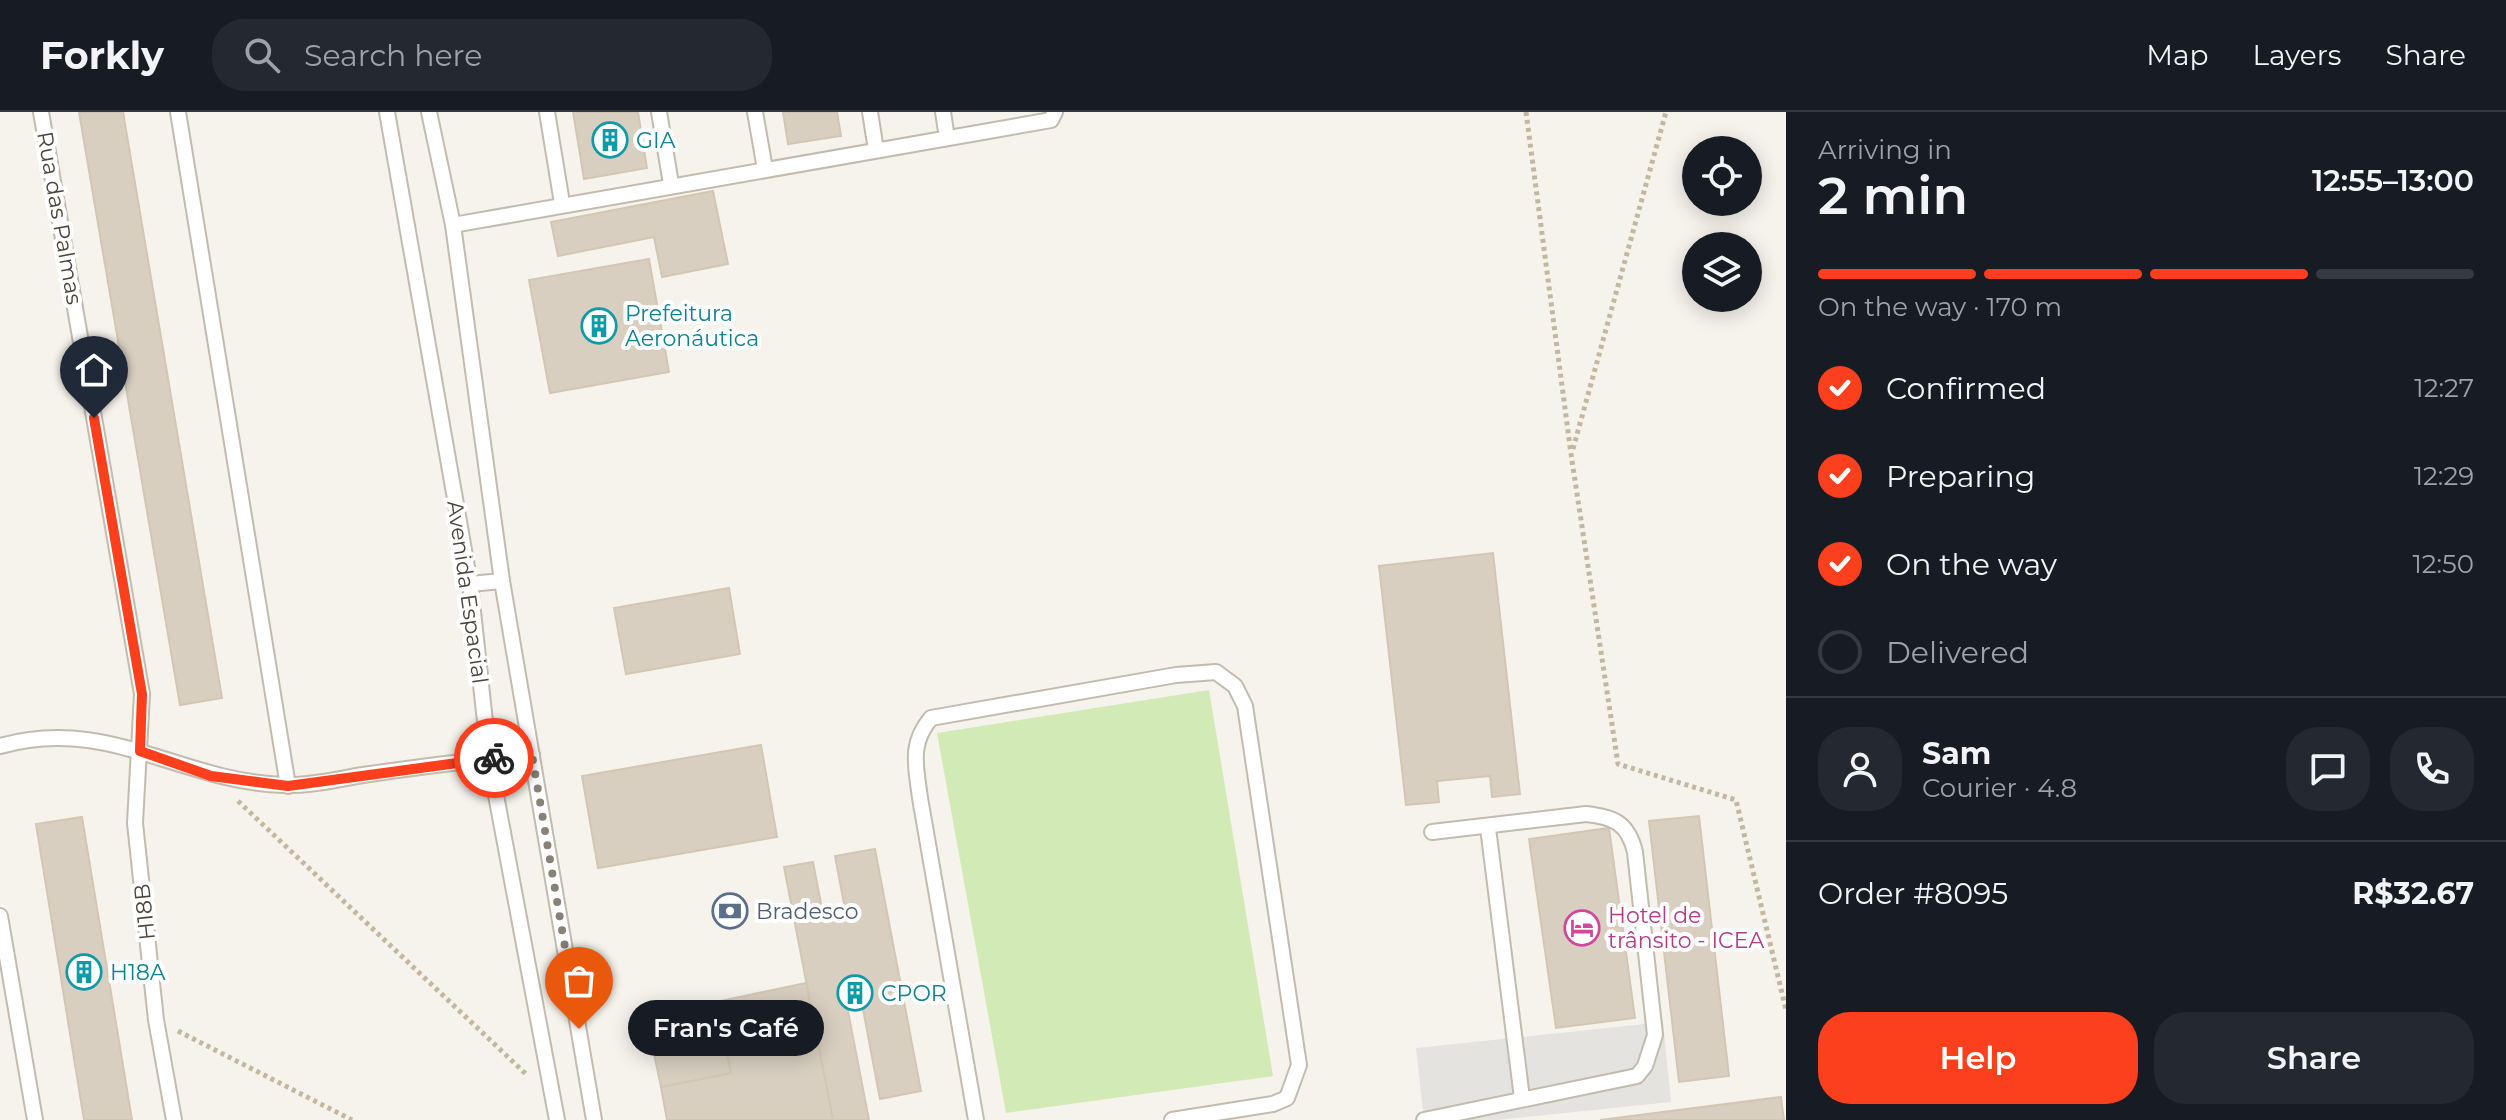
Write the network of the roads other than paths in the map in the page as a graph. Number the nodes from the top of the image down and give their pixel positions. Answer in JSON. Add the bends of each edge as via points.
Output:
{"nodes":[{"id":1,"x":41,"y":112,"type":"edge"},
{"id":2,"x":178,"y":112,"type":"edge"},
{"id":3,"x":387,"y":112,"type":"edge"},
{"id":4,"x":429,"y":112,"type":"edge"},
{"id":5,"x":547,"y":112,"type":"edge"},
{"id":6,"x":659,"y":112,"type":"edge"},
{"id":7,"x":755,"y":112,"type":"edge"},
{"id":8,"x":870,"y":112,"type":"edge"},
{"id":9,"x":943,"y":112,"type":"edge"},
{"id":10,"x":1055,"y":112,"type":"edge"},
{"id":11,"x":947,"y":138,"type":"junction"},
{"id":12,"x":876,"y":150,"type":"junction"},
{"id":13,"x":765,"y":169,"type":"junction"},
{"id":14,"x":671,"y":184,"type":"junction"},
{"id":15,"x":562,"y":203,"type":"junction"},
{"id":16,"x":453,"y":225,"type":"junction"},
{"id":17,"x":502,"y":581,"type":"junction"},
{"id":18,"x":470,"y":584,"type":"junction"},
{"id":19,"x":0,"y":746,"type":"edge"},
{"id":20,"x":140,"y":751,"type":"junction"},
{"id":21,"x":532,"y":755,"type":"junction"},
{"id":22,"x":489,"y":758,"type":"junction"},
{"id":23,"x":288,"y":786,"type":"junction"},
{"id":24,"x":1488,"y":828,"type":"junction"},
{"id":25,"x":1432,"y":832,"type":"dead end"},
{"id":26,"x":0,"y":916,"type":"edge"},
{"id":27,"x":6,"y":994,"type":"edge"},
{"id":28,"x":1522,"y":1098,"type":"junction"},
{"id":29,"x":35,"y":1120,"type":"edge"},
{"id":30,"x":174,"y":1120,"type":"edge"},
{"id":31,"x":557,"y":1120,"type":"edge"},
{"id":32,"x":594,"y":1120,"type":"edge"},
{"id":33,"x":976,"y":1120,"type":"edge"},
{"id":34,"x":1172,"y":1120,"type":"edge"},
{"id":35,"x":1424,"y":1120,"type":"edge"}],
"edges":[{"from":1,"to":20,"type":"lane","name":"Rua das Palmas","via":[[142,694]]},
{"from":2,"to":23,"type":"lane"},
{"from":3,"to":18,"type":"lane","name":"Avenida Espacial"},
{"from":4,"to":16,"type":"lane","name":"Avenida Espacial"},
{"from":5,"to":15,"type":"lane"},
{"from":6,"to":14,"type":"lane"},
{"from":7,"to":13,"type":"lane"},
{"from":8,"to":12,"type":"lane"},
{"from":9,"to":11,"type":"lane"},
{"from":10,"to":11,"type":"lane","via":[[1051,120]]},
{"from":11,"to":12,"type":"lane"},
{"from":12,"to":13,"type":"lane"},
{"from":13,"to":14,"type":"lane"},
{"from":14,"to":15,"type":"lane"},
{"from":15,"to":16,"type":"lane"},
{"from":16,"to":17,"type":"lane","name":"Avenida Espacial"},
{"from":17,"to":18,"type":"lane"},
{"from":17,"to":21,"type":"lane","name":"Avenida Espacial"},
{"from":18,"to":22,"type":"lane","name":"Avenida Espacial"},
{"from":19,"to":20,"type":"lane","via":[[27,738],[72,736]]},
{"from":20,"to":23,"type":"lane","via":[[211,776]]},
{"from":20,"to":30,"type":"lane","name":"H18B","via":[[135,823],[156,1020]]},
{"from":21,"to":22,"type":"lane"},
{"from":21,"to":32,"type":"lane","name":"Avenida Espacial"},
{"from":22,"to":23,"type":"lane"},
{"from":22,"to":31,"type":"lane","name":"Avenida Espacial"},
{"from":24,"to":25,"type":"lane"},
{"from":24,"to":28,"type":"lane"},
{"from":24,"to":28,"type":"lane","via":[[1586,814],[1608,816],[1623,824],[1635,852],[1655,1035],[1645,1066],[1637,1076]]},
{"from":26,"to":27,"type":"lane"},
{"from":27,"to":29,"type":"lane"},
{"from":28,"to":35,"type":"lane"},
{"from":33,"to":34,"type":"lane","via":[[919,788],[918,733],[931,718],[1216,672],[1235,686],[1245,706],[1299,1065],[1287,1098]]}]}
